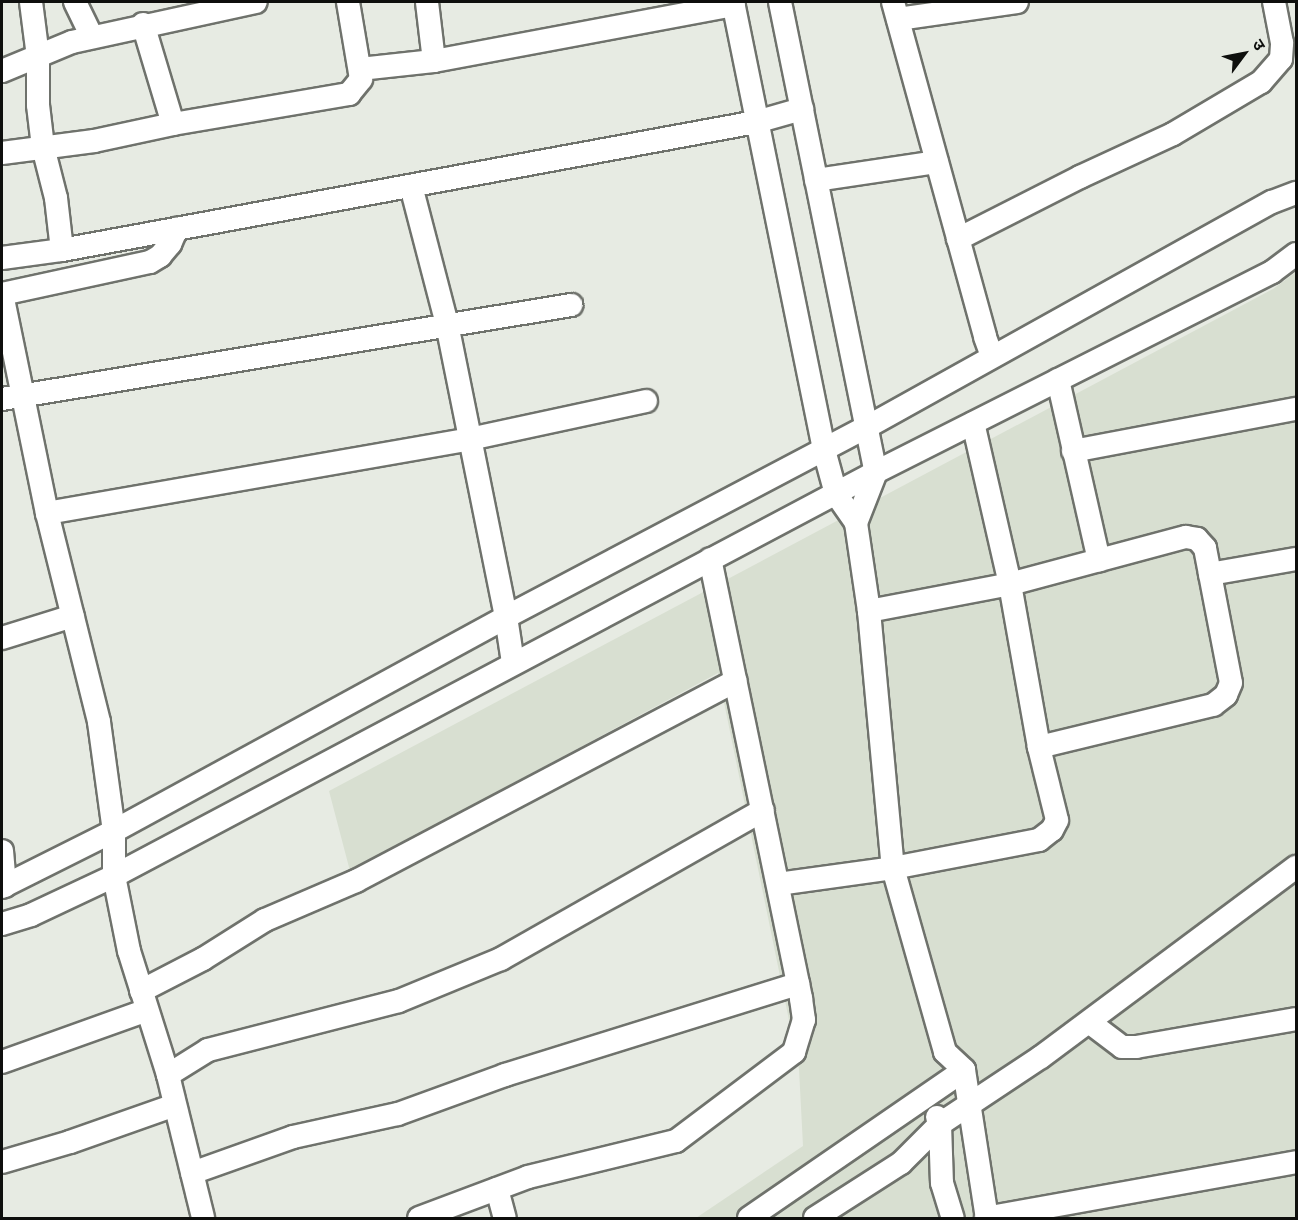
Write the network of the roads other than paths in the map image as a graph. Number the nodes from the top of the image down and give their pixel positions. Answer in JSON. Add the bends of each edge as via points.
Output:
{"nodes":[{"id":1,"x":31,"y":2,"type":"edge"},
{"id":2,"x":75,"y":2,"type":"edge"},
{"id":3,"x":256,"y":2,"type":"edge"},
{"id":4,"x":348,"y":2,"type":"edge"},
{"id":5,"x":427,"y":2,"type":"edge"},
{"id":6,"x":780,"y":2,"type":"edge"},
{"id":7,"x":1017,"y":2,"type":"edge"},
{"id":8,"x":1274,"y":2,"type":"edge"},
{"id":9,"x":734,"y":3,"type":"edge"},
{"id":10,"x":896,"y":10,"type":"edge"},
{"id":11,"x":144,"y":24,"type":"junction"},
{"id":12,"x":92,"y":37,"type":"junction"},
{"id":13,"x":38,"y":57,"type":"junction"},
{"id":14,"x":434,"y":61,"type":"junction"},
{"id":15,"x":360,"y":69,"type":"junction"},
{"id":16,"x":2,"y":71,"type":"edge"},
{"id":17,"x":802,"y":109,"type":"junction"},
{"id":18,"x":756,"y":122,"type":"junction"},
{"id":19,"x":173,"y":124,"type":"junction"},
{"id":20,"x":44,"y":147,"type":"junction"},
{"id":21,"x":2,"y":153,"type":"edge"},
{"id":22,"x":937,"y":162,"type":"junction"},
{"id":23,"x":816,"y":180,"type":"junction"},
{"id":24,"x":411,"y":186,"type":"junction"},
{"id":25,"x":1296,"y":193,"type":"edge"},
{"id":26,"x":177,"y":228,"type":"junction"},
{"id":27,"x":958,"y":239,"type":"junction"},
{"id":28,"x":62,"y":250,"type":"junction"},
{"id":29,"x":1296,"y":254,"type":"edge"},
{"id":30,"x":2,"y":258,"type":"edge"},
{"id":31,"x":2,"y":294,"type":"edge"},
{"id":32,"x":571,"y":305,"type":"dead end"},
{"id":33,"x":447,"y":324,"type":"junction"},
{"id":34,"x":992,"y":356,"type":"junction"},
{"id":35,"x":1058,"y":380,"type":"junction"},
{"id":36,"x":12,"y":396,"type":"edge"},
{"id":37,"x":646,"y":401,"type":"dead end"},
{"id":38,"x":1296,"y":409,"type":"edge"},
{"id":39,"x":973,"y":423,"type":"junction"},
{"id":40,"x":867,"y":427,"type":"junction"},
{"id":41,"x":470,"y":439,"type":"junction"},
{"id":42,"x":824,"y":450,"type":"junction"},
{"id":43,"x":1073,"y":451,"type":"junction"},
{"id":44,"x":876,"y":472,"type":"junction"},
{"id":45,"x":836,"y":494,"type":"junction"},
{"id":46,"x":47,"y":513,"type":"junction"},
{"id":47,"x":856,"y":523,"type":"junction"},
{"id":48,"x":710,"y":559,"type":"junction"},
{"id":49,"x":1296,"y":559,"type":"edge"},
{"id":50,"x":1099,"y":560,"type":"junction"},
{"id":51,"x":1210,"y":574,"type":"junction"},
{"id":52,"x":1010,"y":584,"type":"junction"},
{"id":53,"x":869,"y":611,"type":"junction"},
{"id":54,"x":73,"y":616,"type":"junction"},
{"id":55,"x":506,"y":617,"type":"junction"},
{"id":56,"x":2,"y":638,"type":"edge"},
{"id":57,"x":513,"y":663,"type":"junction"},
{"id":58,"x":736,"y":681,"type":"junction"},
{"id":59,"x":1039,"y":747,"type":"junction"},
{"id":60,"x":763,"y":810,"type":"junction"},
{"id":61,"x":114,"y":831,"type":"junction"},
{"id":62,"x":2,"y":851,"type":"edge"},
{"id":63,"x":1296,"y":867,"type":"edge"},
{"id":64,"x":893,"y":868,"type":"junction"},
{"id":65,"x":114,"y":876,"type":"junction"},
{"id":66,"x":778,"y":884,"type":"junction"},
{"id":67,"x":4,"y":887,"type":"edge"},
{"id":68,"x":1296,"y":887,"type":"edge"},
{"id":69,"x":1264,"y":891,"type":"junction"},
{"id":70,"x":2,"y":924,"type":"edge"},
{"id":71,"x":798,"y":984,"type":"junction"},
{"id":72,"x":144,"y":1001,"type":"junction"},
{"id":73,"x":1296,"y":1018,"type":"edge"},
{"id":74,"x":1089,"y":1022,"type":"junction"},
{"id":75,"x":945,"y":1052,"type":"junction"},
{"id":76,"x":2,"y":1062,"type":"edge"},
{"id":77,"x":964,"y":1070,"type":"junction"},
{"id":78,"x":168,"y":1075,"type":"junction"},
{"id":79,"x":928,"y":1093,"type":"junction"},
{"id":80,"x":970,"y":1104,"type":"junction"},
{"id":81,"x":176,"y":1105,"type":"junction"},
{"id":82,"x":940,"y":1124,"type":"junction"},
{"id":83,"x":2,"y":1162,"type":"edge"},
{"id":84,"x":1296,"y":1162,"type":"edge"},
{"id":85,"x":192,"y":1173,"type":"junction"},
{"id":86,"x":497,"y":1188,"type":"junction"},
{"id":87,"x":201,"y":1218,"type":"edge"},
{"id":88,"x":419,"y":1218,"type":"edge"},
{"id":89,"x":505,"y":1218,"type":"edge"},
{"id":90,"x":748,"y":1218,"type":"edge"},
{"id":91,"x":815,"y":1218,"type":"edge"},
{"id":92,"x":953,"y":1218,"type":"edge"},
{"id":93,"x":986,"y":1218,"type":"edge"}],
"edges":[{"from":1,"to":13,"type":"street"},
{"from":2,"to":12,"type":"street"},
{"from":3,"to":11,"type":"street"},
{"from":4,"to":15,"type":"street"},
{"from":5,"to":14,"type":"street"},
{"from":6,"to":17,"type":"street"},
{"from":7,"to":10,"type":"street"},
{"from":8,"to":27,"type":"street","via":[[1281,59],[1261,82],[1173,134]]},
{"from":9,"to":14,"type":"street"},
{"from":9,"to":18,"type":"street"},
{"from":10,"to":22,"type":"street"},
{"from":11,"to":12,"type":"street"},
{"from":11,"to":19,"type":"street"},
{"from":12,"to":13,"type":"street"},
{"from":13,"to":16,"type":"street"},
{"from":13,"to":20,"type":"street","via":[[38,105]]},
{"from":14,"to":15,"type":"street"},
{"from":15,"to":19,"type":"street","via":[[360,83],[341,97]]},
{"from":17,"to":18,"type":"street"},
{"from":17,"to":23,"type":"street"},
{"from":18,"to":24,"type":"street"},
{"from":18,"to":42,"type":"street"},
{"from":19,"to":20,"type":"street"},
{"from":20,"to":21,"type":"street"},
{"from":20,"to":28,"type":"street","via":[[56,198]]},
{"from":22,"to":23,"type":"street"},
{"from":22,"to":27,"type":"street"},
{"from":23,"to":40,"type":"street"},
{"from":24,"to":26,"type":"street"},
{"from":24,"to":33,"type":"street"},
{"from":25,"to":34,"type":"street","via":[[1272,202]]},
{"from":26,"to":28,"type":"street"},
{"from":26,"to":31,"type":"street","via":[[170,244],[150,262]]},
{"from":27,"to":34,"type":"street"},
{"from":28,"to":30,"type":"street"},
{"from":29,"to":35,"type":"street","via":[[1272,272]]},
{"from":31,"to":36,"type":"street"},
{"from":32,"to":33,"type":"street"},
{"from":33,"to":36,"type":"street"},
{"from":33,"to":41,"type":"street"},
{"from":34,"to":40,"type":"street"},
{"from":35,"to":39,"type":"street"},
{"from":35,"to":43,"type":"street"},
{"from":36,"to":46,"type":"street"},
{"from":37,"to":41,"type":"street"},
{"from":38,"to":43,"type":"street"},
{"from":39,"to":44,"type":"street"},
{"from":39,"to":52,"type":"street"},
{"from":40,"to":42,"type":"street"},
{"from":40,"to":44,"type":"street"},
{"from":41,"to":46,"type":"street"},
{"from":41,"to":55,"type":"street"},
{"from":42,"to":45,"type":"street"},
{"from":42,"to":55,"type":"street"},
{"from":43,"to":50,"type":"street"},
{"from":44,"to":45,"type":"street"},
{"from":44,"to":47,"type":"street"},
{"from":45,"to":47,"type":"street"},
{"from":45,"to":48,"type":"street"},
{"from":46,"to":54,"type":"street"},
{"from":47,"to":53,"type":"street"},
{"from":48,"to":57,"type":"street"},
{"from":48,"to":58,"type":"street"},
{"from":49,"to":51,"type":"street"},
{"from":50,"to":51,"type":"street","via":[[1186,537],[1197,539],[1205,548]]},
{"from":50,"to":52,"type":"street"},
{"from":51,"to":59,"type":"street","via":[[1231,683],[1226,695],[1213,705]]},
{"from":52,"to":53,"type":"street"},
{"from":52,"to":59,"type":"street"},
{"from":53,"to":64,"type":"street"},
{"from":54,"to":56,"type":"street"},
{"from":54,"to":61,"type":"street","via":[[99,722]]},
{"from":55,"to":57,"type":"street"},
{"from":55,"to":61,"type":"street"},
{"from":57,"to":65,"type":"street"},
{"from":58,"to":60,"type":"street"},
{"from":58,"to":72,"type":"street","via":[[356,881],[265,920]]},
{"from":59,"to":64,"type":"street","via":[[1057,820],[1052,831],[1039,840]]},
{"from":60,"to":66,"type":"street"},
{"from":60,"to":78,"type":"street","via":[[501,959],[399,1001],[208,1050]]},
{"from":61,"to":65,"type":"street"},
{"from":61,"to":67,"type":"street"},
{"from":62,"to":67,"type":"street"},
{"from":63,"to":69,"type":"street"},
{"from":64,"to":66,"type":"street"},
{"from":64,"to":75,"type":"street"},
{"from":65,"to":70,"type":"street","via":[[31,915]]},
{"from":65,"to":72,"type":"street"},
{"from":66,"to":71,"type":"street"},
{"from":68,"to":69,"type":"street"},
{"from":69,"to":74,"type":"street"},
{"from":71,"to":85,"type":"street","via":[[505,1075],[398,1114],[293,1137]]},
{"from":71,"to":86,"type":"street","via":[[804,1020],[794,1052],[676,1141]]},
{"from":72,"to":76,"type":"street"},
{"from":72,"to":78,"type":"street"},
{"from":73,"to":74,"type":"street","via":[[1136,1047],[1122,1047]]},
{"from":74,"to":80,"type":"street"},
{"from":75,"to":77,"type":"street"},
{"from":75,"to":79,"type":"street"},
{"from":77,"to":79,"type":"street"},
{"from":77,"to":80,"type":"street"},
{"from":78,"to":81,"type":"street"},
{"from":79,"to":82,"type":"street"},
{"from":79,"to":90,"type":"street"},
{"from":80,"to":82,"type":"street"},
{"from":80,"to":93,"type":"street"},
{"from":81,"to":83,"type":"street"},
{"from":81,"to":85,"type":"street"},
{"from":82,"to":91,"type":"street","via":[[901,1162]]},
{"from":82,"to":92,"type":"street","via":[[942,1183]]},
{"from":84,"to":93,"type":"street"},
{"from":85,"to":87,"type":"street"},
{"from":86,"to":88,"type":"street"},
{"from":86,"to":89,"type":"street"}]}
